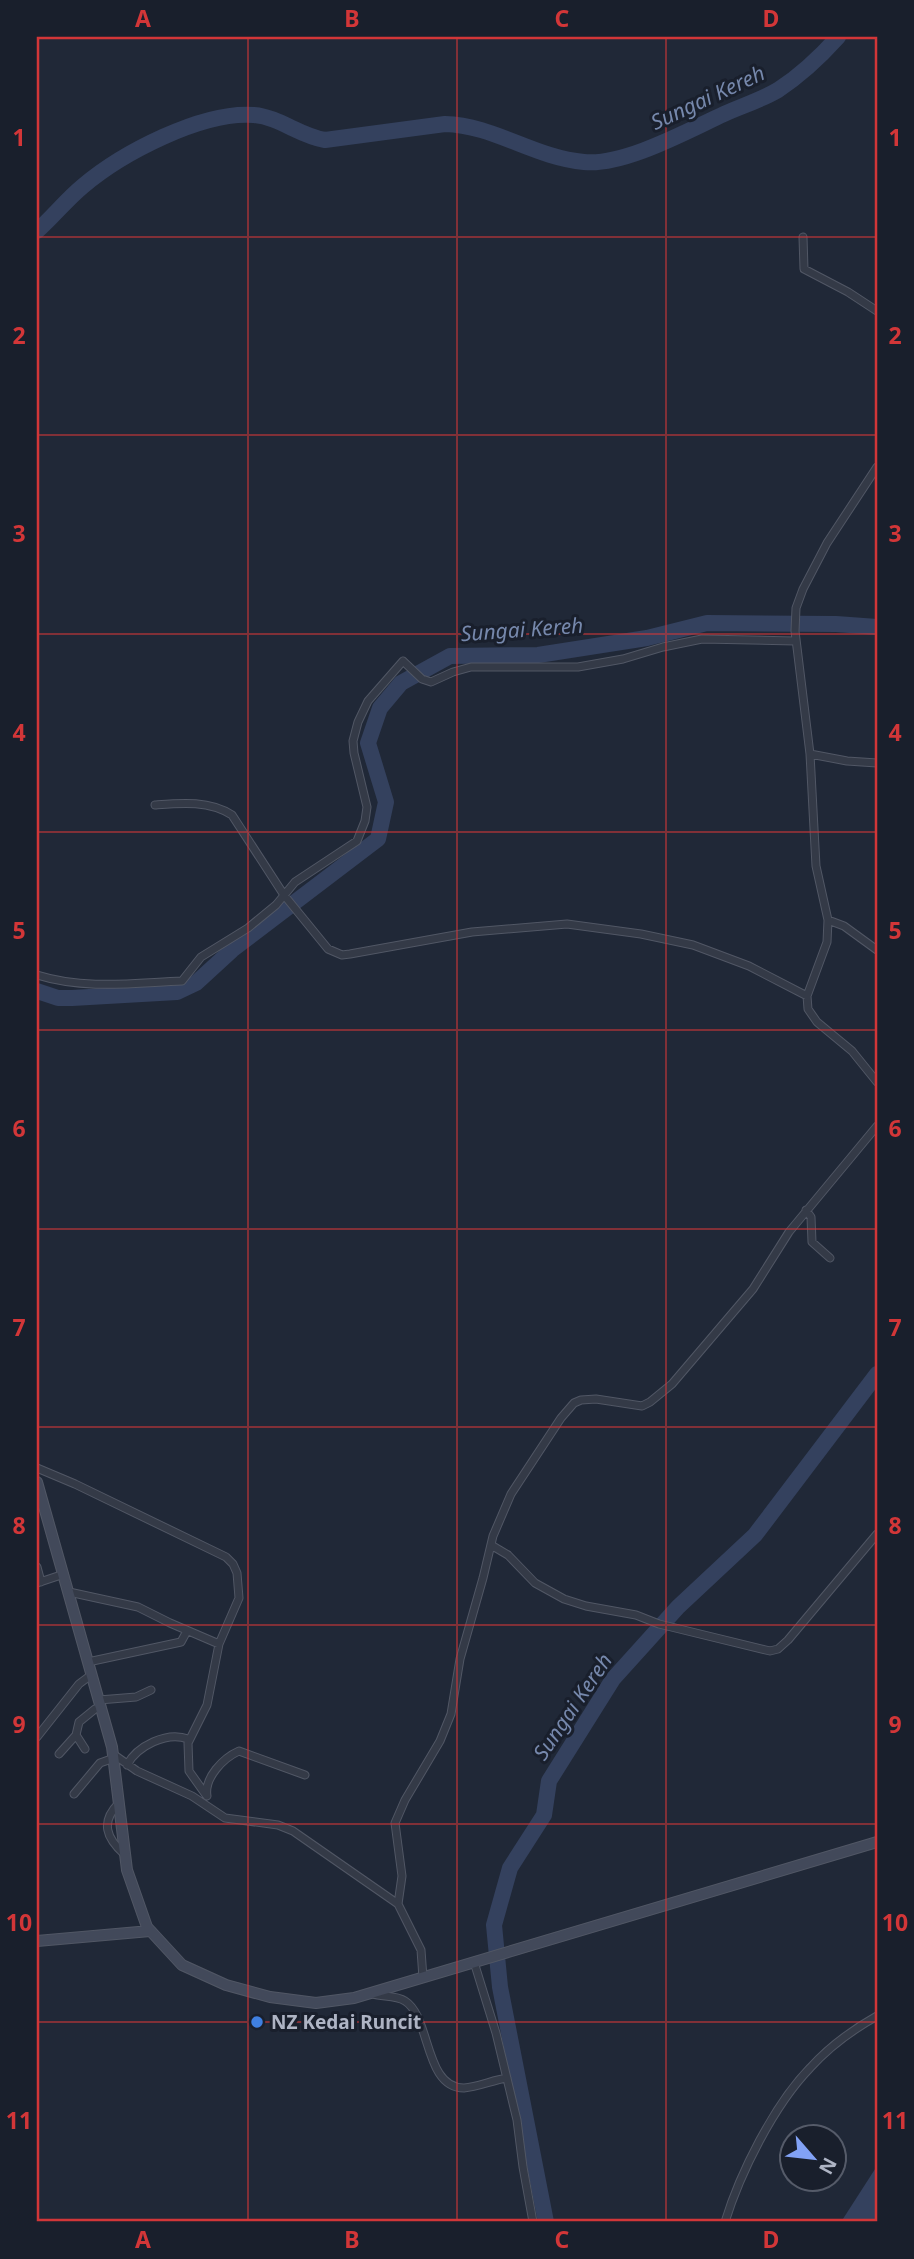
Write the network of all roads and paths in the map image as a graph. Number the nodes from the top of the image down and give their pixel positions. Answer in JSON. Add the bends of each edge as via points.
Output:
{"nodes":[{"id":1,"x":803,"y":237,"type":"dead end"},
{"id":2,"x":877,"y":311,"type":"edge"},
{"id":3,"x":877,"y":467,"type":"edge"},
{"id":4,"x":795,"y":641,"type":"junction"},
{"id":5,"x":810,"y":754,"type":"junction"},
{"id":6,"x":877,"y":763,"type":"edge"},
{"id":7,"x":155,"y":805,"type":"dead end"},
{"id":8,"x":286,"y":898,"type":"junction"},
{"id":9,"x":828,"y":920,"type":"junction"},
{"id":10,"x":877,"y":950,"type":"edge"},
{"id":11,"x":37,"y":975,"type":"edge"},
{"id":12,"x":807,"y":996,"type":"junction"},
{"id":13,"x":877,"y":1080,"type":"edge"},
{"id":14,"x":877,"y":1126,"type":"edge"},
{"id":15,"x":806,"y":1210,"type":"junction"},
{"id":16,"x":830,"y":1258,"type":"dead end"},
{"id":17,"x":37,"y":1468,"type":"edge"},
{"id":18,"x":37,"y":1482,"type":"edge"},
{"id":19,"x":877,"y":1534,"type":"edge"},
{"id":20,"x":491,"y":1545,"type":"junction"},
{"id":21,"x":37,"y":1567,"type":"edge"},
{"id":22,"x":64,"y":1574,"type":"junction"},
{"id":23,"x":39,"y":1583,"type":"edge"},
{"id":24,"x":69,"y":1592,"type":"junction"},
{"id":25,"x":187,"y":1631,"type":"junction"},
{"id":26,"x":219,"y":1644,"type":"junction"},
{"id":27,"x":88,"y":1662,"type":"junction"},
{"id":28,"x":91,"y":1675,"type":"junction"},
{"id":29,"x":152,"y":1690,"type":"dead end"},
{"id":30,"x":100,"y":1703,"type":"junction"},
{"id":31,"x":76,"y":1735,"type":"junction"},
{"id":32,"x":37,"y":1737,"type":"edge"},
{"id":33,"x":188,"y":1739,"type":"junction"},
{"id":34,"x":85,"y":1749,"type":"dead end"},
{"id":35,"x":60,"y":1754,"type":"dead end"},
{"id":36,"x":114,"y":1756,"type":"junction"},
{"id":37,"x":127,"y":1765,"type":"junction"},
{"id":38,"x":305,"y":1774,"type":"dead end"},
{"id":39,"x":74,"y":1794,"type":"dead end"},
{"id":40,"x":206,"y":1795,"type":"junction"},
{"id":41,"x":214,"y":1809,"type":"junction"},
{"id":42,"x":877,"y":1842,"type":"edge"},
{"id":43,"x":398,"y":1905,"type":"junction"},
{"id":44,"x":150,"y":1931,"type":"junction"},
{"id":45,"x":37,"y":1941,"type":"edge"},
{"id":46,"x":474,"y":1962,"type":"junction"},
{"id":47,"x":423,"y":1978,"type":"junction"},
{"id":48,"x":372,"y":1994,"type":"junction"},
{"id":49,"x":877,"y":2016,"type":"edge"},
{"id":50,"x":507,"y":2078,"type":"junction"},
{"id":51,"x":533,"y":2222,"type":"edge"},
{"id":52,"x":725,"y":2222,"type":"edge"}],
"edges":[{"from":1,"to":2,"type":"street","via":[[804,269]]},
{"from":3,"to":4,"type":"street","via":[[800,597]]},
{"from":4,"to":5,"type":"street"},
{"from":4,"to":8,"type":"street","via":[[702,639],[578,667],[471,667],[434,681],[422,679],[403,661],[368,701],[353,741],[367,807],[361,834],[345,850],[295,882]]},
{"from":5,"to":6,"type":"street"},
{"from":5,"to":9,"type":"street","via":[[816,866]]},
{"from":7,"to":8,"type":"street","via":[[192,803],[229,813]]},
{"from":8,"to":11,"type":"street","via":[[201,957],[182,981],[98,985]]},
{"from":8,"to":12,"type":"street","via":[[328,949],[342,955],[472,932],[566,924],[693,945],[749,966]]},
{"from":9,"to":10,"type":"street"},
{"from":9,"to":12,"type":"street","via":[[827,942]]},
{"from":12,"to":13,"type":"street","via":[[811,1016]]},
{"from":14,"to":15,"type":"street"},
{"from":15,"to":16,"type":"street","via":[[811,1217],[812,1242]]},
{"from":15,"to":20,"type":"street","via":[[753,1289],[660,1396],[642,1406],[587,1399],[570,1405],[511,1494]]},
{"from":17,"to":26,"type":"street","via":[[231,1561],[239,1598]]},
{"from":18,"to":22,"type":"street"},
{"from":19,"to":20,"type":"street","via":[[778,1649],[765,1650],[559,1597]]},
{"from":20,"to":43,"type":"street","via":[[451,1714],[396,1818],[402,1876]]},
{"from":21,"to":23,"type":"street"},
{"from":22,"to":23,"type":"street"},
{"from":22,"to":24,"type":"street"},
{"from":24,"to":25,"type":"street","via":[[138,1607]]},
{"from":24,"to":27,"type":"street"},
{"from":25,"to":26,"type":"street"},
{"from":25,"to":27,"type":"street","via":[[180,1642]]},
{"from":26,"to":33,"type":"street","via":[[207,1705]]},
{"from":27,"to":28,"type":"street"},
{"from":28,"to":30,"type":"street"},
{"from":28,"to":32,"type":"street"},
{"from":29,"to":30,"type":"street"},
{"from":30,"to":31,"type":"street","via":[[79,1722]]},
{"from":30,"to":36,"type":"street"},
{"from":31,"to":34,"type":"street"},
{"from":31,"to":35,"type":"street"},
{"from":33,"to":37,"type":"street","via":[[153,1742]]},
{"from":33,"to":40,"type":"street","via":[[189,1771]]},
{"from":36,"to":37,"type":"street"},
{"from":36,"to":39,"type":"street","via":[[100,1763]]},
{"from":36,"to":44,"type":"street","via":[[130,1882]]},
{"from":37,"to":41,"type":"street"},
{"from":38,"to":40,"type":"street","via":[[239,1751],[222,1763],[206,1786]]},
{"from":40,"to":41,"type":"street"},
{"from":41,"to":43,"type":"street","via":[[225,1818],[292,1831]]},
{"from":42,"to":46,"type":"street"},
{"from":43,"to":47,"type":"street","via":[[421,1950]]},
{"from":44,"to":45,"type":"street"},
{"from":44,"to":48,"type":"street","via":[[182,1965],[235,1989],[316,2003]]},
{"from":46,"to":47,"type":"street"},
{"from":46,"to":50,"type":"street"},
{"from":47,"to":48,"type":"street"},
{"from":48,"to":50,"type":"street","via":[[397,1998],[410,2006],[433,2065],[449,2083],[461,2088]]},
{"from":49,"to":52,"type":"street","via":[[836,2043],[792,2090],[755,2150]]},
{"from":50,"to":51,"type":"street"}]}
